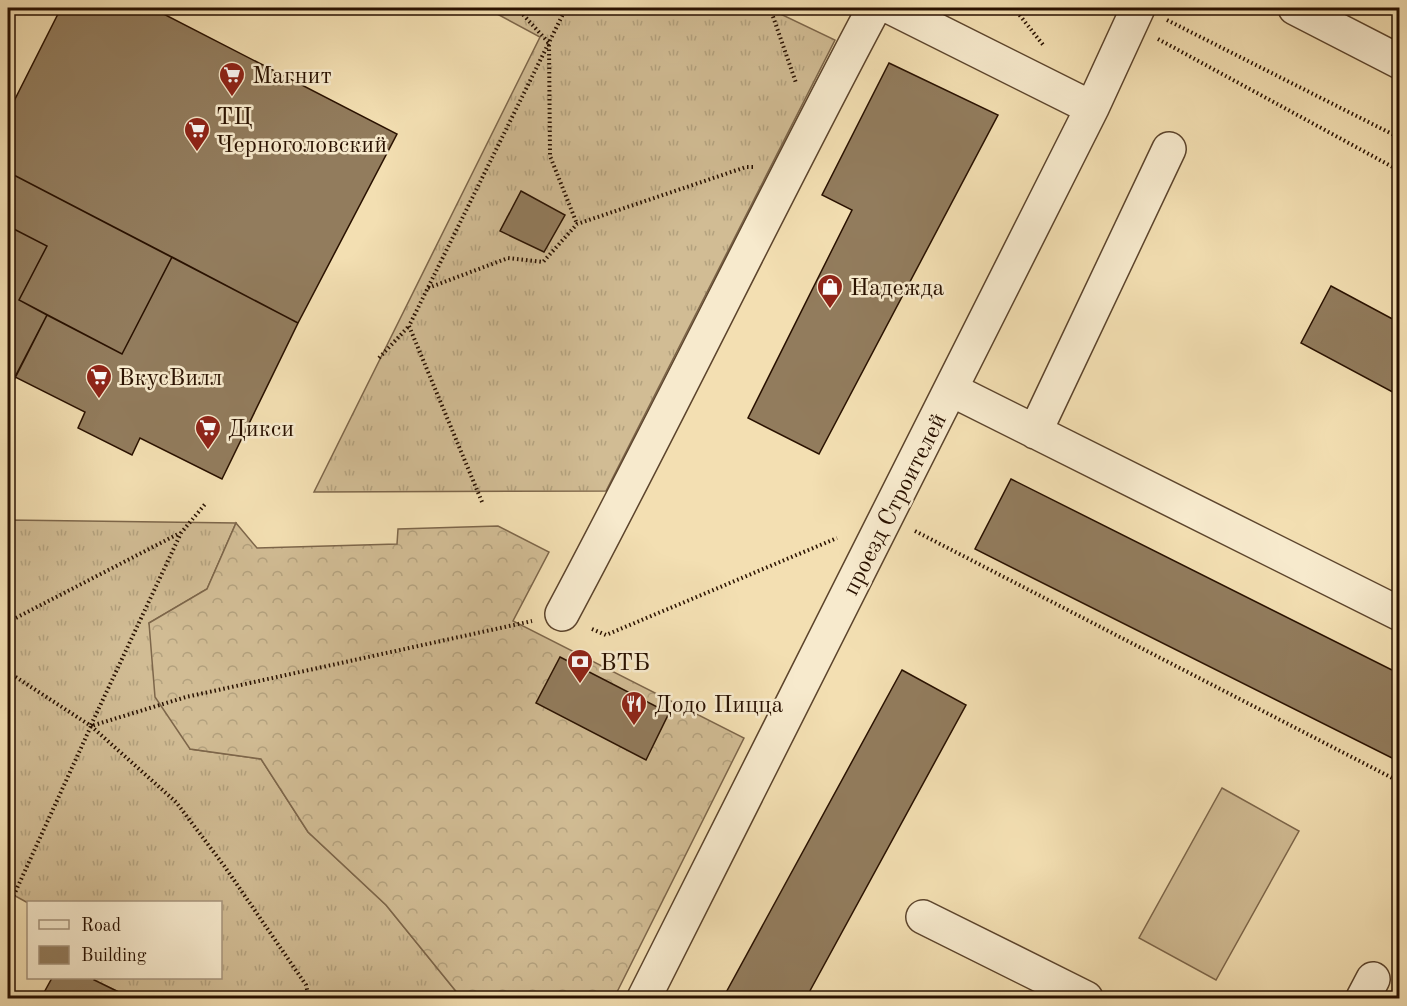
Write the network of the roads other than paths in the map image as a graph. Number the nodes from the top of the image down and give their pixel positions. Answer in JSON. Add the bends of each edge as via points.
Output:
{"nodes":[{"id":1,"x":874,"y":8,"type":"edge"},
{"id":2,"x":892,"y":8,"type":"edge"},
{"id":3,"x":1295,"y":8,"type":"edge"},
{"id":4,"x":1144,"y":16,"type":"edge"},
{"id":5,"x":1400,"y":62,"type":"edge"},
{"id":6,"x":1092,"y":108,"type":"junction"},
{"id":7,"x":1169,"y":149,"type":"dead end"},
{"id":8,"x":952,"y":390,"type":"junction"},
{"id":9,"x":1035,"y":432,"type":"junction"},
{"id":10,"x":562,"y":614,"type":"road end"},
{"id":11,"x":1400,"y":614,"type":"edge"},
{"id":12,"x":923,"y":917,"type":"dead end"},
{"id":13,"x":644,"y":999,"type":"edge"},
{"id":14,"x":1086,"y":999,"type":"edge"}],
"edges":[{"from":1,"to":10,"type":"street"},
{"from":2,"to":6,"type":"street"},
{"from":3,"to":5,"type":"street"},
{"from":4,"to":6,"type":"street","name":"проезд Строителей"},
{"from":6,"to":8,"type":"street","name":"проезд Строителей"},
{"from":7,"to":9,"type":"street"},
{"from":8,"to":9,"type":"street"},
{"from":8,"to":13,"type":"street","name":"проезд Строителей"},
{"from":9,"to":11,"type":"street"},
{"from":12,"to":14,"type":"street"}]}
